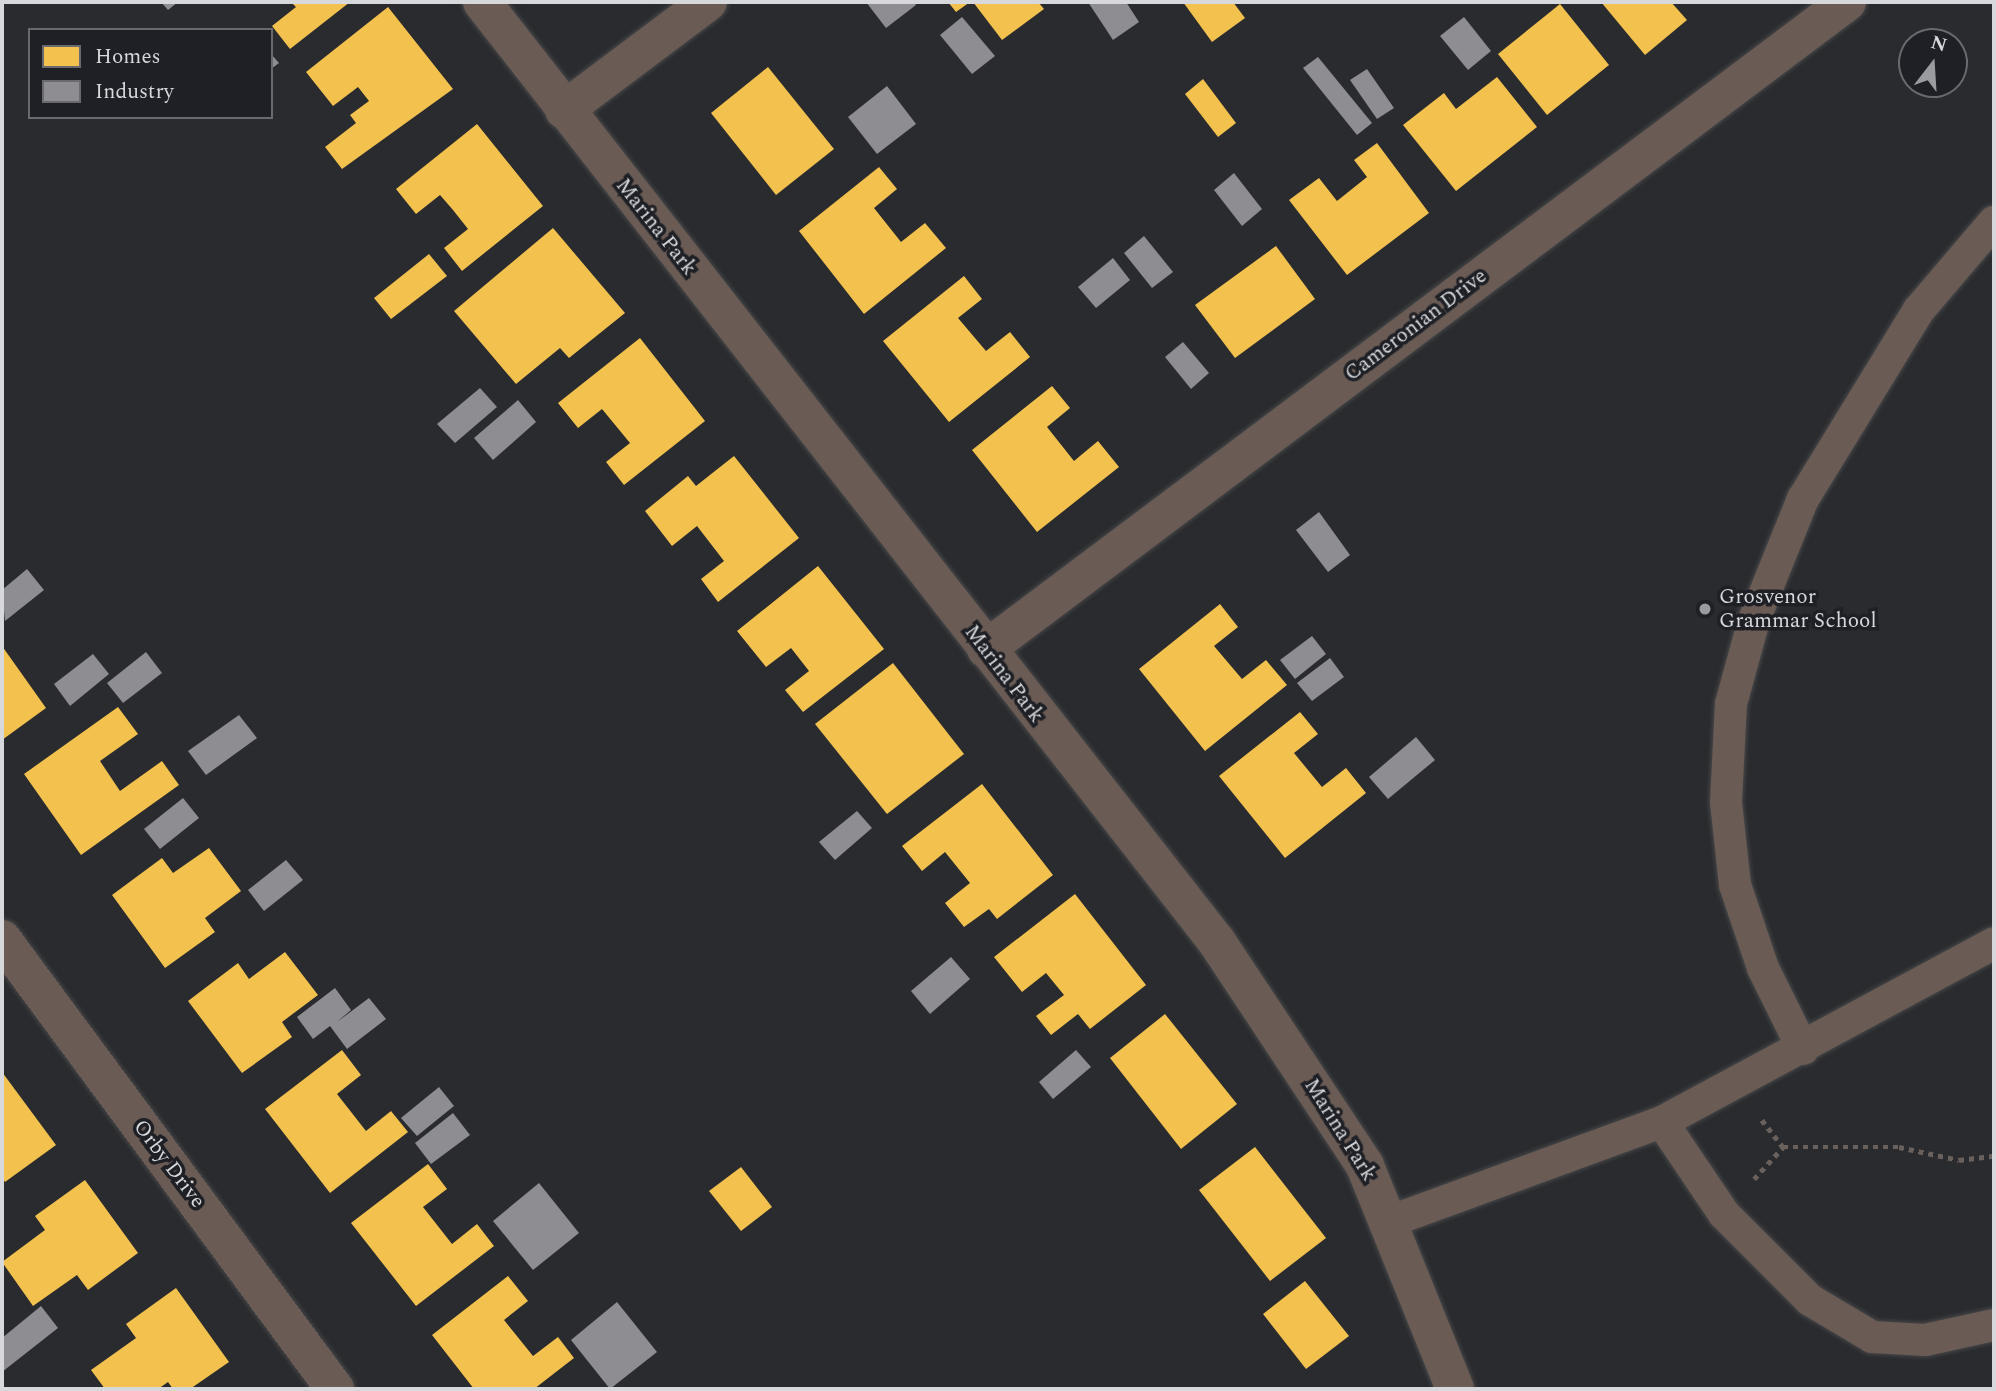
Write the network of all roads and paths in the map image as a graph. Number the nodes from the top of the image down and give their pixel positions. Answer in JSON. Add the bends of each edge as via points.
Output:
{"nodes":[{"id":1,"x":482,"y":2,"type":"edge"},
{"id":2,"x":708,"y":2,"type":"edge"},
{"id":3,"x":1847,"y":2,"type":"edge"},
{"id":4,"x":564,"y":110,"type":"junction"},
{"id":5,"x":1994,"y":222,"type":"edge"},
{"id":6,"x":986,"y":649,"type":"junction"},
{"id":7,"x":2,"y":939,"type":"edge"},
{"id":8,"x":1994,"y":943,"type":"edge"},
{"id":9,"x":1803,"y":1049,"type":"junction"},
{"id":10,"x":1662,"y":1122,"type":"junction"},
{"id":11,"x":1994,"y":1156,"type":"edge"},
{"id":12,"x":1724,"y":1214,"type":"junction"},
{"id":13,"x":1391,"y":1221,"type":"junction"},
{"id":14,"x":1994,"y":1325,"type":"edge"},
{"id":15,"x":335,"y":1389,"type":"edge"},
{"id":16,"x":1455,"y":1389,"type":"edge"}],
"edges":[{"from":1,"to":4,"type":"street","name":"Marina Park"},
{"from":2,"to":4,"type":"street"},
{"from":3,"to":6,"type":"street","name":"Cameronian Drive"},
{"from":4,"to":6,"type":"street","name":"Marina Park"},
{"from":5,"to":9,"type":"lane","via":[[1919,310],[1803,499],[1754,620],[1731,704],[1726,802],[1735,885],[1763,968]]},
{"from":6,"to":13,"type":"street","name":"Marina Park","via":[[1217,942],[1365,1166]]},
{"from":7,"to":15,"type":"street","name":"Orby Drive"},
{"from":8,"to":9,"type":"lane"},
{"from":9,"to":10,"type":"lane"},
{"from":10,"to":12,"type":"lane"},
{"from":10,"to":13,"type":"lane"},
{"from":11,"to":12,"type":"path","via":[[1959,1160],[1899,1147],[1783,1147]]},
{"from":12,"to":14,"type":"lane","via":[[1810,1300],[1872,1337],[1925,1340]]},
{"from":13,"to":16,"type":"street","name":"Marina Park"}]}
